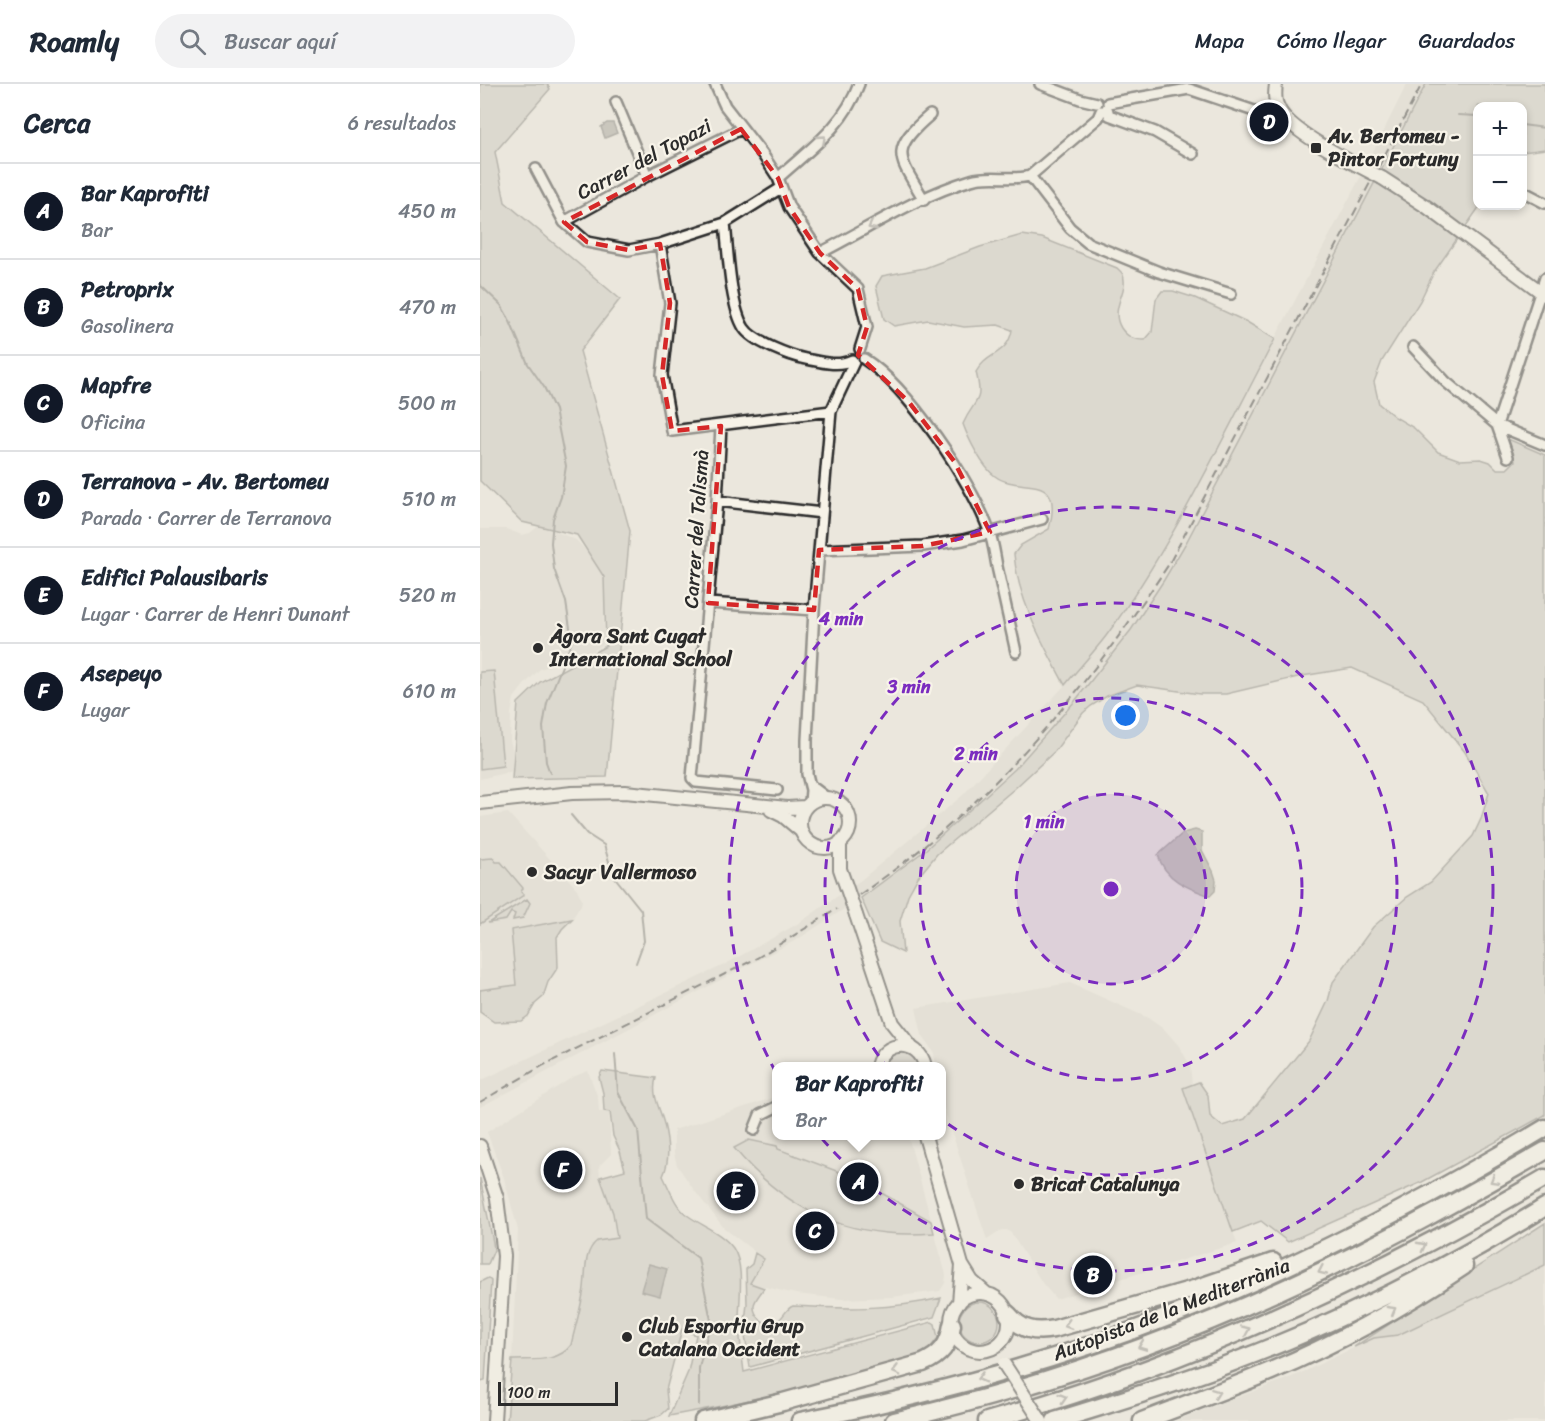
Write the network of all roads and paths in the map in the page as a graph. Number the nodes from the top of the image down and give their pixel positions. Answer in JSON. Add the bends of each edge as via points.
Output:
{"nodes":[{"id":1,"x":715,"y":84,"type":"edge"},
{"id":2,"x":859,"y":84,"type":"edge"},
{"id":3,"x":1178,"y":84,"type":"edge"},
{"id":4,"x":1276,"y":84,"type":"edge"},
{"id":5,"x":1042,"y":85,"type":"edge"},
{"id":6,"x":1189,"y":89,"type":"junction"},
{"id":7,"x":616,"y":102,"type":"dead end"},
{"id":8,"x":1103,"y":106,"type":"junction"},
{"id":9,"x":930,"y":115,"type":"dead end"},
{"id":10,"x":1283,"y":117,"type":"junction"},
{"id":11,"x":741,"y":129,"type":"junction"},
{"id":12,"x":1192,"y":154,"type":"dead end"},
{"id":13,"x":536,"y":169,"type":"dead end"},
{"id":14,"x":647,"y":176,"type":"junction"},
{"id":15,"x":1030,"y":176,"type":"junction"},
{"id":16,"x":779,"y":183,"type":"junction"},
{"id":17,"x":1527,"y":194,"type":"edge"},
{"id":18,"x":924,"y":200,"type":"junction"},
{"id":19,"x":1545,"y":203,"type":"edge"},
{"id":20,"x":564,"y":222,"type":"junction"},
{"id":21,"x":725,"y":223,"type":"junction"},
{"id":22,"x":660,"y":244,"type":"junction"},
{"id":23,"x":820,"y":253,"type":"junction"},
{"id":24,"x":1545,"y":278,"type":"edge"},
{"id":25,"x":1231,"y":294,"type":"dead end"},
{"id":26,"x":1543,"y":294,"type":"edge"},
{"id":27,"x":1413,"y":347,"type":"dead end"},
{"id":28,"x":860,"y":349,"type":"junction"},
{"id":29,"x":864,"y":359,"type":"junction"},
{"id":30,"x":853,"y":361,"type":"junction"},
{"id":31,"x":831,"y":411,"type":"junction"},
{"id":32,"x":1497,"y":425,"type":"junction"},
{"id":33,"x":721,"y":426,"type":"junction"},
{"id":34,"x":1545,"y":445,"type":"edge"},
{"id":35,"x":1508,"y":457,"type":"dead end"},
{"id":36,"x":717,"y":501,"type":"junction"},
{"id":37,"x":822,"y":513,"type":"junction"},
{"id":38,"x":1042,"y":519,"type":"dead end"},
{"id":39,"x":990,"y":532,"type":"junction"},
{"id":40,"x":819,"y":550,"type":"junction"},
{"id":41,"x":708,"y":603,"type":"junction"},
{"id":42,"x":814,"y":610,"type":"junction"},
{"id":43,"x":1016,"y":652,"type":"dead end"},
{"id":44,"x":810,"y":785,"type":"junction"},
{"id":45,"x":777,"y":790,"type":"dead end"},
{"id":46,"x":827,"y":798,"type":"junction"},
{"id":47,"x":480,"y":802,"type":"edge"},
{"id":48,"x":808,"y":805,"type":"junction"},
{"id":49,"x":759,"y":806,"type":"junction"},
{"id":50,"x":801,"y":831,"type":"junction"},
{"id":51,"x":840,"y":843,"type":"junction"},
{"id":52,"x":815,"y":846,"type":"junction"},
{"id":53,"x":840,"y":869,"type":"junction"},
{"id":54,"x":891,"y":1023,"type":"junction"},
{"id":55,"x":912,"y":1048,"type":"junction"},
{"id":56,"x":879,"y":1061,"type":"edge"},
{"id":57,"x":923,"y":1062,"type":"edge"},
{"id":58,"x":772,"y":1109,"type":"edge"},
{"id":59,"x":1545,"y":1128,"type":"edge"},
{"id":60,"x":754,"y":1130,"type":"dead end"},
{"id":61,"x":926,"y":1140,"type":"edge"},
{"id":62,"x":480,"y":1146,"type":"edge"},
{"id":63,"x":1545,"y":1151,"type":"edge"},
{"id":64,"x":1545,"y":1178,"type":"edge"},
{"id":65,"x":1423,"y":1198,"type":"junction"},
{"id":66,"x":1543,"y":1208,"type":"edge"},
{"id":67,"x":962,"y":1265,"type":"junction"},
{"id":68,"x":987,"y":1294,"type":"junction"},
{"id":69,"x":959,"y":1303,"type":"junction"},
{"id":70,"x":1008,"y":1314,"type":"junction"},
{"id":71,"x":952,"y":1325,"type":"junction"},
{"id":72,"x":1004,"y":1339,"type":"junction"},
{"id":73,"x":984,"y":1351,"type":"junction"},
{"id":74,"x":1005,"y":1364,"type":"junction"},
{"id":75,"x":494,"y":1421,"type":"edge"},
{"id":76,"x":703,"y":1421,"type":"edge"},
{"id":77,"x":800,"y":1421,"type":"edge"},
{"id":78,"x":894,"y":1421,"type":"edge"},
{"id":79,"x":987,"y":1421,"type":"edge"},
{"id":80,"x":1041,"y":1421,"type":"edge"},
{"id":81,"x":1055,"y":1421,"type":"edge"},
{"id":82,"x":1142,"y":1421,"type":"edge"}],
"edges":[{"from":1,"to":11,"type":"street"},
{"from":16,"to":2,"type":"street","one_way":true,"via":[[830,132],[852,103]]},
{"from":3,"to":6,"type":"street"},
{"from":4,"to":10,"type":"street","via":[[1275,99]]},
{"from":5,"to":8,"type":"street"},
{"from":6,"to":8,"type":"street"},
{"from":6,"to":10,"type":"street","via":[[1275,118]]},
{"from":7,"to":14,"type":"street"},
{"from":8,"to":12,"type":"street","via":[[1109,115],[1155,132]]},
{"from":8,"to":15,"type":"street","via":[[1098,118]]},
{"from":9,"to":18,"type":"street","via":[[902,144],[902,159]]},
{"from":10,"to":26,"type":"street","bridge":true,"via":[[1327,148],[1394,184]]},
{"from":11,"to":14,"type":"street","name":"Carrer del Topazi"},
{"from":11,"to":16,"type":"street","via":[[763,155]]},
{"from":13,"to":20,"type":"street"},
{"from":14,"to":20,"type":"street","name":"Carrer del Topazi"},
{"from":15,"to":18,"type":"street","via":[[973,179]]},
{"from":15,"to":25,"type":"street","via":[[1070,228],[1088,243],[1159,272]]},
{"from":16,"to":21,"type":"street"},
{"from":16,"to":23,"type":"street","via":[[789,207]]},
{"from":17,"to":19,"type":"street"},
{"from":18,"to":23,"type":"street","one_way":true},
{"from":20,"to":22,"type":"street","via":[[587,242],[629,250]]},
{"from":21,"to":22,"type":"street"},
{"from":21,"to":30,"type":"street","via":[[733,298],[745,329],[766,344],[797,357],[840,364]]},
{"from":22,"to":33,"type":"street","via":[[670,303],[662,375],[672,431]]},
{"from":23,"to":28,"type":"street","via":[[858,289],[867,327]]},
{"from":24,"to":26,"type":"street"},
{"from":26,"to":32,"type":"street"},
{"from":27,"to":32,"type":"street","via":[[1446,382]]},
{"from":28,"to":29,"type":"street"},
{"from":28,"to":30,"type":"street","via":[[852,351]]},
{"from":29,"to":30,"type":"street","via":[[859,363]]},
{"from":29,"to":39,"type":"street","via":[[908,401],[954,461]]},
{"from":30,"to":31,"type":"street"},
{"from":31,"to":33,"type":"street"},
{"from":31,"to":37,"type":"street"},
{"from":32,"to":34,"type":"street"},
{"from":32,"to":35,"type":"street"},
{"from":33,"to":36,"type":"street","name":"Carrer del Talismà"},
{"from":36,"to":37,"type":"street"},
{"from":36,"to":41,"type":"street","name":"Carrer del Talismà"},
{"from":37,"to":40,"type":"street"},
{"from":38,"to":39,"type":"street"},
{"from":39,"to":40,"type":"street","via":[[922,546]]},
{"from":39,"to":43,"type":"street"},
{"from":40,"to":42,"type":"street"},
{"from":41,"to":42,"type":"street"},
{"from":41,"to":45,"type":"street","name":"Carrer del Talismà","via":[[692,778],[696,782]]},
{"from":42,"to":44,"type":"street","via":[[807,740]]},
{"from":44,"to":46,"type":"street"},
{"from":44,"to":48,"type":"street"},
{"from":46,"to":48,"type":"street"},
{"from":46,"to":51,"type":"street","via":[[840,804],[848,815],[848,831]]},
{"from":47,"to":49,"type":"street","via":[[625,792]]},
{"from":48,"to":49,"type":"street"},
{"from":48,"to":50,"type":"street","via":[[800,818]]},
{"from":49,"to":50,"type":"street","via":[[783,816]]},
{"from":50,"to":52,"type":"street"},
{"from":51,"to":52,"type":"street","via":[[828,848]]},
{"from":51,"to":53,"type":"street"},
{"from":52,"to":53,"type":"street"},
{"from":53,"to":54,"type":"street","bridge":true},
{"from":54,"to":55,"type":"street"},
{"from":54,"to":56,"type":"street"},
{"from":55,"to":56,"type":"street","via":[[898,1046]]},
{"from":55,"to":57,"type":"street"},
{"from":58,"to":60,"type":"street","via":[[760,1115]]},
{"from":59,"to":65,"type":"highway"},
{"from":61,"to":67,"type":"street"},
{"from":62,"to":75,"type":"street","via":[[496,1198],[504,1256]]},
{"from":63,"to":78,"type":"highway","name":"Autopista de la Mediterrània","one_way":true,"via":[[1391,1237],[1226,1314],[1023,1386]]},
{"from":79,"to":64,"type":"highway","one_way":true,"via":[[1130,1375],[1263,1323],[1393,1261]]},
{"from":65,"to":70,"type":"highway","one_way":true,"via":[[1224,1280],[1054,1329],[1037,1332],[1016,1323]]},
{"from":65,"to":77,"type":"highway","one_way":true,"via":[[1270,1275],[1096,1344],[928,1392]]},
{"from":66,"to":81,"type":"highway","via":[[1418,1280],[1308,1332],[1153,1391]]},
{"from":82,"to":66,"type":"highway","one_way":true,"via":[[1273,1371],[1358,1330],[1438,1284],[1510,1236]]},
{"from":67,"to":68,"type":"street"},
{"from":67,"to":69,"type":"street"},
{"from":68,"to":69,"type":"street","via":[[971,1295]]},
{"from":68,"to":70,"type":"street","via":[[1000,1301]]},
{"from":69,"to":71,"type":"street"},
{"from":70,"to":72,"type":"street"},
{"from":71,"to":73,"type":"street","via":[[964,1346]]},
{"from":71,"to":76,"type":"highway","one_way":true,"via":[[943,1349],[923,1363]]},
{"from":72,"to":73,"type":"street"},
{"from":72,"to":74,"type":"street"},
{"from":73,"to":74,"type":"street"},
{"from":74,"to":80,"type":"street","bridge":true}]}
